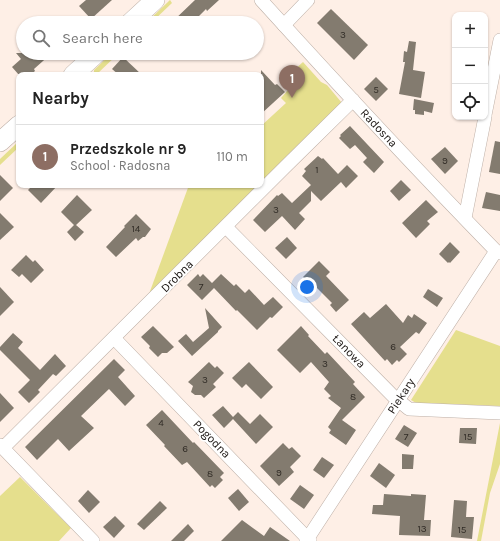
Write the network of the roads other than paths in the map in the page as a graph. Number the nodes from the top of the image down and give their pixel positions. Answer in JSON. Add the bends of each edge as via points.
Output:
{"nodes":[{"id":1,"x":155,"y":0,"type":"edge"},
{"id":2,"x":261,"y":0,"type":"edge"},
{"id":3,"x":308,"y":0,"type":"edge"},
{"id":4,"x":138,"y":16,"type":"edge"},
{"id":5,"x":284,"y":25,"type":"junction"},
{"id":6,"x":500,"y":40,"type":"edge"},
{"id":7,"x":89,"y":60,"type":"edge"},
{"id":8,"x":76,"y":72,"type":"edge"},
{"id":9,"x":353,"y":100,"type":"junction"},
{"id":10,"x":488,"y":101,"type":"edge"},
{"id":11,"x":484,"y":120,"type":"edge"},
{"id":12,"x":16,"y":128,"type":"edge"},
{"id":13,"x":0,"y":142,"type":"edge"},
{"id":14,"x":465,"y":218,"type":"junction"},
{"id":15,"x":226,"y":226,"type":"junction"},
{"id":16,"x":498,"y":252,"type":"edge"},
{"id":17,"x":114,"y":338,"type":"junction"},
{"id":18,"x":398,"y":401,"type":"junction"},
{"id":19,"x":500,"y":413,"type":"edge"},
{"id":20,"x":2,"y":446,"type":"edge"},
{"id":21,"x":308,"y":540,"type":"edge"},
{"id":22,"x":93,"y":541,"type":"edge"}],
"edges":[{"from":1,"to":4,"type":"main road"},
{"from":2,"to":5,"type":"street","name":"Radosna"},
{"from":3,"to":5,"type":"street"},
{"from":5,"to":9,"type":"street","name":"Radosna"},
{"from":6,"to":10,"type":"street"},
{"from":7,"to":8,"type":"main road"},
{"from":9,"to":14,"type":"street","name":"Radosna"},
{"from":9,"to":15,"type":"street","name":"Drobna"},
{"from":11,"to":14,"type":"street"},
{"from":12,"to":13,"type":"main road"},
{"from":14,"to":16,"type":"street","name":"Radosna"},
{"from":15,"to":17,"type":"street","name":"Drobna"},
{"from":15,"to":18,"type":"street","name":"Łanowa"},
{"from":16,"to":18,"type":"street","name":"Piekary"},
{"from":17,"to":20,"type":"street","name":"Drobna"},
{"from":17,"to":21,"type":"street","name":"Pogodna"},
{"from":18,"to":19,"type":"street","name":"Łanowa","via":[[408,409]]},
{"from":18,"to":21,"type":"street","name":"Piekary"},
{"from":20,"to":22,"type":"street"}]}
